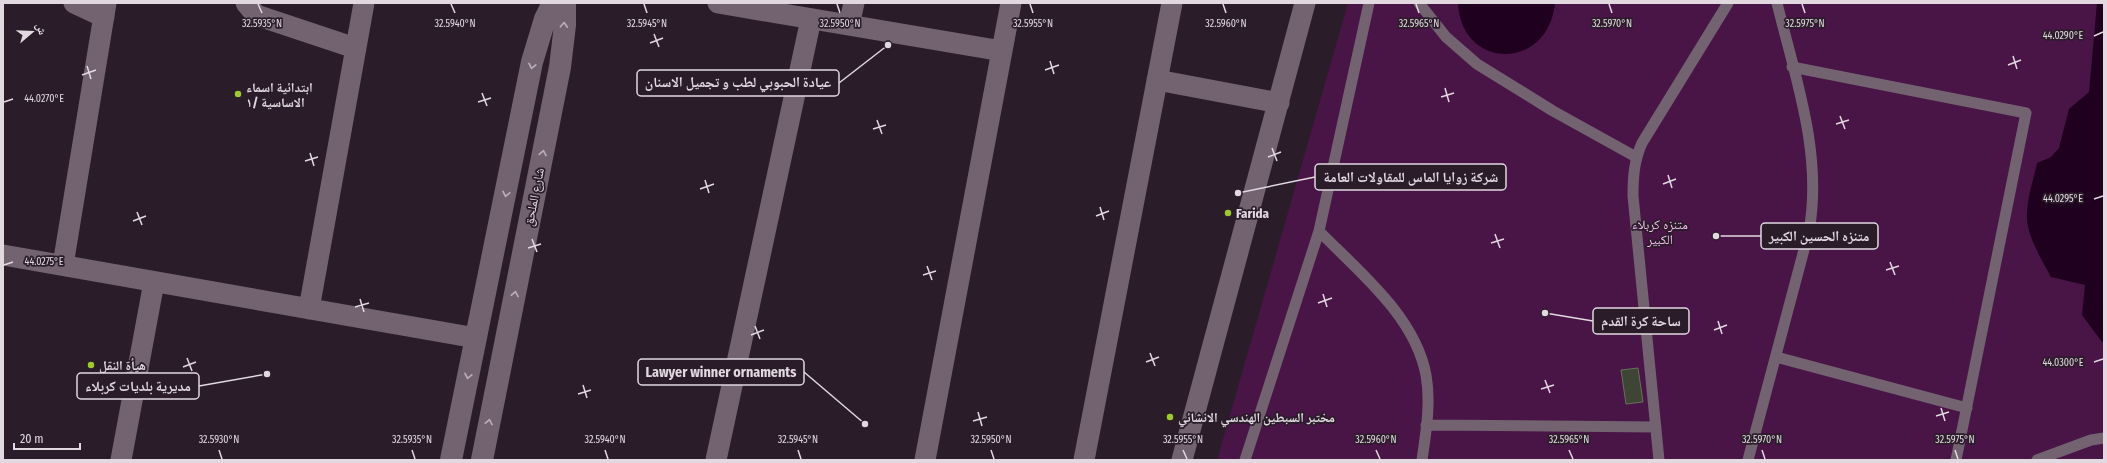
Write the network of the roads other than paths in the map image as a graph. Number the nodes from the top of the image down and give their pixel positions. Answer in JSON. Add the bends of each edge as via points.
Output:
{"nodes":[{"id":1,"x":74,"y":3,"type":"edge"},
{"id":2,"x":246,"y":3,"type":"edge"},
{"id":3,"x":364,"y":3,"type":"edge"},
{"id":4,"x":553,"y":3,"type":"edge"},
{"id":5,"x":565,"y":3,"type":"edge"},
{"id":6,"x":718,"y":3,"type":"edge"},
{"id":7,"x":854,"y":3,"type":"edge"},
{"id":8,"x":1011,"y":3,"type":"edge"},
{"id":9,"x":1172,"y":3,"type":"edge"},
{"id":10,"x":1305,"y":3,"type":"edge"},
{"id":11,"x":1369,"y":3,"type":"edge"},
{"id":12,"x":1419,"y":3,"type":"edge"},
{"id":13,"x":1728,"y":3,"type":"edge"},
{"id":14,"x":1777,"y":3,"type":"edge"},
{"id":15,"x":105,"y":10,"type":"edge"},
{"id":16,"x":811,"y":19,"type":"junction"},
{"id":17,"x":849,"y":25,"type":"junction"},
{"id":18,"x":356,"y":48,"type":"junction"},
{"id":19,"x":1002,"y":51,"type":"junction"},
{"id":20,"x":1792,"y":67,"type":"junction"},
{"id":21,"x":1157,"y":80,"type":"junction"},
{"id":22,"x":1279,"y":103,"type":"junction"},
{"id":23,"x":1636,"y":157,"type":"junction"},
{"id":24,"x":1319,"y":231,"type":"junction"},
{"id":25,"x":3,"y":255,"type":"edge"},
{"id":26,"x":63,"y":265,"type":"junction"},
{"id":27,"x":154,"y":282,"type":"junction"},
{"id":28,"x":309,"y":309,"type":"junction"},
{"id":29,"x":476,"y":338,"type":"junction"},
{"id":30,"x":505,"y":344,"type":"junction"},
{"id":31,"x":1776,"y":357,"type":"junction"},
{"id":32,"x":1967,"y":408,"type":"junction"},
{"id":33,"x":1426,"y":425,"type":"junction"},
{"id":34,"x":1656,"y":427,"type":"junction"},
{"id":35,"x":2104,"y":438,"type":"edge"},
{"id":36,"x":121,"y":460,"type":"edge"},
{"id":37,"x":451,"y":460,"type":"edge"},
{"id":38,"x":482,"y":460,"type":"edge"},
{"id":39,"x":716,"y":460,"type":"edge"},
{"id":40,"x":925,"y":460,"type":"edge"},
{"id":41,"x":1084,"y":460,"type":"edge"},
{"id":42,"x":1182,"y":460,"type":"edge"},
{"id":43,"x":1245,"y":460,"type":"edge"},
{"id":44,"x":1422,"y":460,"type":"edge"},
{"id":45,"x":1659,"y":460,"type":"edge"},
{"id":46,"x":1748,"y":460,"type":"edge"},
{"id":47,"x":1956,"y":460,"type":"edge"},
{"id":48,"x":2037,"y":460,"type":"edge"}],
"edges":[{"from":1,"to":15,"type":"street"},
{"from":2,"to":18,"type":"street","via":[[256,15]]},
{"from":3,"to":18,"type":"street"},
{"from":4,"to":29,"type":"street","one_way":true,"via":[[532,62]]},
{"from":30,"to":5,"type":"street","name":"شارع الملحق","one_way":true,"via":[[560,67]]},
{"from":6,"to":16,"type":"street"},
{"from":7,"to":17,"type":"street"},
{"from":8,"to":19,"type":"street"},
{"from":9,"to":21,"type":"street"},
{"from":10,"to":22,"type":"street"},
{"from":11,"to":24,"type":"lane"},
{"from":12,"to":23,"type":"lane","via":[[1446,37],[1477,64],[1553,111]]},
{"from":13,"to":23,"type":"lane","via":[[1642,143]]},
{"from":14,"to":20,"type":"lane"},
{"from":15,"to":26,"type":"street"},
{"from":16,"to":17,"type":"street"},
{"from":16,"to":39,"type":"street"},
{"from":17,"to":19,"type":"street"},
{"from":18,"to":28,"type":"street"},
{"from":19,"to":40,"type":"street"},
{"from":20,"to":31,"type":"lane","via":[[1808,134],[1814,192],[1809,231]]},
{"from":20,"to":32,"type":"lane","via":[[2026,112]]},
{"from":21,"to":22,"type":"street"},
{"from":21,"to":41,"type":"street"},
{"from":22,"to":42,"type":"street"},
{"from":23,"to":34,"type":"lane","via":[[1633,196]]},
{"from":24,"to":33,"type":"lane","via":[[1390,305],[1416,343],[1426,376]]},
{"from":24,"to":43,"type":"lane"},
{"from":25,"to":26,"type":"street"},
{"from":26,"to":27,"type":"street"},
{"from":27,"to":28,"type":"street"},
{"from":27,"to":36,"type":"street"},
{"from":28,"to":29,"type":"street"},
{"from":29,"to":30,"type":"street"},
{"from":29,"to":37,"type":"street","one_way":true},
{"from":38,"to":30,"type":"street","name":"شارع الملحق","one_way":true},
{"from":31,"to":32,"type":"lane"},
{"from":31,"to":46,"type":"lane"},
{"from":32,"to":47,"type":"lane"},
{"from":33,"to":34,"type":"lane"},
{"from":33,"to":44,"type":"lane"},
{"from":34,"to":45,"type":"lane"},
{"from":35,"to":48,"type":"lane","via":[[2091,440]]}]}
